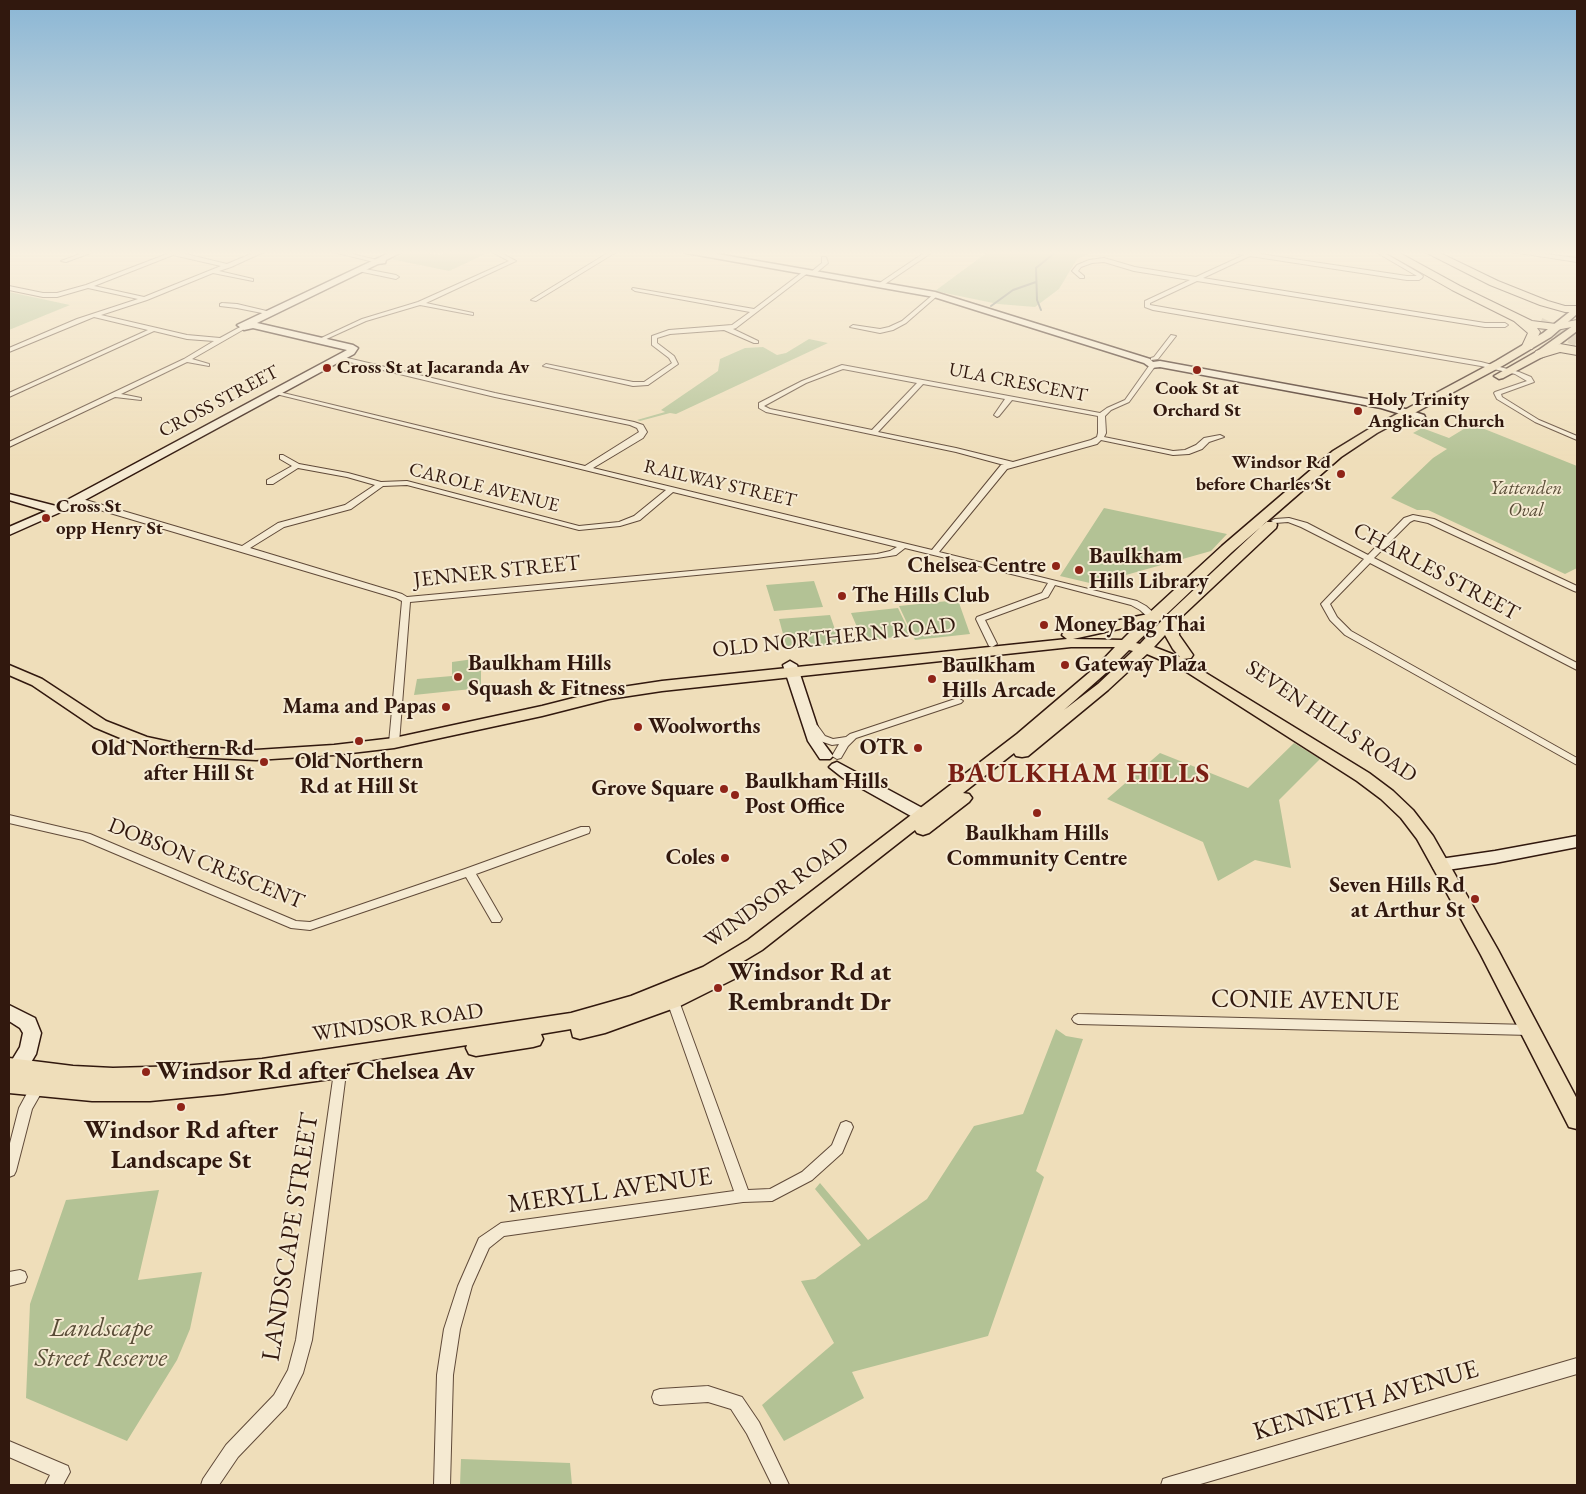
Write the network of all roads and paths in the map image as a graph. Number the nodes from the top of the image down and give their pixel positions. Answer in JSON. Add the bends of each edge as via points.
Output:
{"nodes":[{"id":1,"x":78,"y":321,"type":"edge"},
{"id":2,"x":115,"y":321,"type":"edge"},
{"id":3,"x":258,"y":321,"type":"edge"},
{"id":4,"x":362,"y":321,"type":"edge"},
{"id":5,"x":743,"y":321,"type":"edge"},
{"id":6,"x":905,"y":321,"type":"edge"},
{"id":7,"x":1017,"y":321,"type":"edge"},
{"id":8,"x":1227,"y":321,"type":"edge"},
{"id":9,"x":1458,"y":321,"type":"edge"},
{"id":10,"x":1520,"y":321,"type":"edge"},
{"id":11,"x":1522,"y":321,"type":"edge"},
{"id":12,"x":1535,"y":321,"type":"edge"},
{"id":13,"x":1540,"y":323,"type":"tunnel mouth"},
{"id":14,"x":250,"y":325,"type":"junction"},
{"id":15,"x":1505,"y":325,"type":"dead end"},
{"id":16,"x":853,"y":327,"type":"dead end"},
{"id":17,"x":1568,"y":327,"type":"edge"},
{"id":18,"x":726,"y":328,"type":"junction"},
{"id":19,"x":152,"y":330,"type":"junction"},
{"id":20,"x":1173,"y":336,"type":"dead end"},
{"id":21,"x":219,"y":340,"type":"junction"},
{"id":22,"x":320,"y":340,"type":"junction"},
{"id":23,"x":756,"y":342,"type":"dead end"},
{"id":24,"x":1528,"y":346,"type":"junction"},
{"id":25,"x":9,"y":350,"type":"edge"},
{"id":26,"x":1577,"y":351,"type":"edge"},
{"id":27,"x":1540,"y":354,"type":"junction"},
{"id":28,"x":339,"y":358,"type":"junction"},
{"id":29,"x":186,"y":360,"type":"junction"},
{"id":30,"x":1153,"y":363,"type":"junction"},
{"id":31,"x":207,"y":365,"type":"dead end"},
{"id":32,"x":546,"y":366,"type":"dead end"},
{"id":33,"x":1494,"y":367,"type":"junction"},
{"id":34,"x":1508,"y":371,"type":"junction"},
{"id":35,"x":922,"y":381,"type":"junction"},
{"id":36,"x":275,"y":394,"type":"junction"},
{"id":37,"x":9,"y":395,"type":"edge"},
{"id":38,"x":115,"y":395,"type":"junction"},
{"id":39,"x":1010,"y":398,"type":"junction"},
{"id":40,"x":139,"y":399,"type":"dead end"},
{"id":41,"x":997,"y":415,"type":"dead end"},
{"id":42,"x":1100,"y":415,"type":"junction"},
{"id":43,"x":1413,"y":415,"type":"junction"},
{"id":44,"x":873,"y":433,"type":"junction"},
{"id":45,"x":1220,"y":436,"type":"dead end"},
{"id":46,"x":1100,"y":438,"type":"junction"},
{"id":47,"x":1577,"y":438,"type":"edge"},
{"id":48,"x":9,"y":445,"type":"edge"},
{"id":49,"x":282,"y":457,"type":"dead end"},
{"id":50,"x":1011,"y":464,"type":"junction"},
{"id":51,"x":298,"y":466,"type":"junction"},
{"id":52,"x":586,"y":469,"type":"junction"},
{"id":53,"x":270,"y":482,"type":"dead end"},
{"id":54,"x":382,"y":484,"type":"junction"},
{"id":55,"x":671,"y":490,"type":"junction"},
{"id":56,"x":9,"y":497,"type":"edge"},
{"id":57,"x":76,"y":500,"type":"junction"},
{"id":58,"x":57,"y":510,"type":"junction"},
{"id":59,"x":1275,"y":521,"type":"junction"},
{"id":60,"x":9,"y":531,"type":"edge"},
{"id":61,"x":903,"y":546,"type":"junction"},
{"id":62,"x":243,"y":549,"type":"junction"},
{"id":63,"x":934,"y":553,"type":"junction"},
{"id":64,"x":1370,"y":557,"type":"junction"},
{"id":65,"x":1053,"y":582,"type":"junction"},
{"id":66,"x":1577,"y":589,"type":"edge"},
{"id":67,"x":406,"y":600,"type":"junction"},
{"id":68,"x":1153,"y":617,"type":"junction"},
{"id":69,"x":1172,"y":618,"type":"junction"},
{"id":70,"x":1064,"y":640,"type":"junction"},
{"id":71,"x":1139,"y":643,"type":"junction"},
{"id":72,"x":992,"y":644,"type":"junction"},
{"id":73,"x":1186,"y":655,"type":"junction"},
{"id":74,"x":1577,"y":667,"type":"edge"},
{"id":75,"x":791,"y":668,"type":"junction"},
{"id":76,"x":9,"y":669,"type":"edge"},
{"id":77,"x":1102,"y":669,"type":"junction"},
{"id":78,"x":958,"y":701,"type":"dead end"},
{"id":79,"x":807,"y":715,"type":"junction"},
{"id":80,"x":849,"y":740,"type":"junction"},
{"id":81,"x":394,"y":743,"type":"junction"},
{"id":82,"x":830,"y":759,"type":"junction"},
{"id":83,"x":1577,"y":762,"type":"edge"},
{"id":84,"x":928,"y":818,"type":"junction"},
{"id":85,"x":9,"y":820,"type":"edge"},
{"id":86,"x":585,"y":830,"type":"dead end"},
{"id":87,"x":1576,"y":844,"type":"edge"},
{"id":88,"x":1445,"y":865,"type":"junction"},
{"id":89,"x":469,"y":872,"type":"junction"},
{"id":90,"x":496,"y":919,"type":"dead end"},
{"id":91,"x":1491,"y":955,"type":"joint"},
{"id":92,"x":674,"y":1001,"type":"junction"},
{"id":93,"x":9,"y":1012,"type":"edge"},
{"id":94,"x":1078,"y":1019,"type":"dead end"},
{"id":95,"x":1530,"y":1030,"type":"junction"},
{"id":96,"x":341,"y":1062,"type":"junction"},
{"id":97,"x":11,"y":1075,"type":"edge"},
{"id":98,"x":37,"y":1088,"type":"junction"},
{"id":99,"x":1577,"y":1120,"type":"edge"},
{"id":100,"x":846,"y":1127,"type":"dead end"},
{"id":101,"x":9,"y":1171,"type":"edge"},
{"id":102,"x":743,"y":1196,"type":"junction"},
{"id":103,"x":1577,"y":1366,"type":"edge"},
{"id":104,"x":660,"y":1397,"type":"dead end"},
{"id":105,"x":9,"y":1449,"type":"edge"},
{"id":106,"x":53,"y":1485,"type":"edge"},
{"id":107,"x":209,"y":1485,"type":"edge"},
{"id":108,"x":442,"y":1485,"type":"edge"},
{"id":109,"x":781,"y":1485,"type":"edge"},
{"id":110,"x":1169,"y":1485,"type":"edge"}],
"edges":[{"from":1,"to":25,"type":"street"},
{"from":2,"to":19,"type":"street"},
{"from":3,"to":14,"type":"street"},
{"from":4,"to":22,"type":"street"},
{"from":5,"to":18,"type":"street"},
{"from":6,"to":16,"type":"street","via":[[880,331]]},
{"from":7,"to":30,"type":"street"},
{"from":8,"to":33,"type":"street"},
{"from":9,"to":15,"type":"street"},
{"from":10,"to":24,"type":"highway","via":[[1532,328],[1534,336]]},
{"from":11,"to":17,"type":"highway"},
{"from":12,"to":13,"type":"highway"},
{"from":14,"to":21,"type":"street"},
{"from":14,"to":22,"type":"street","name":"CROSS STREET"},
{"from":17,"to":24,"type":"main road","name":"WINDSOR ROAD"},
{"from":17,"to":27,"type":"main road","name":"WINDSOR ROAD"},
{"from":18,"to":23,"type":"street"},
{"from":18,"to":32,"type":"street","via":[[669,332],[654,337],[654,344],[672,357],[675,364],[642,385]]},
{"from":19,"to":21,"type":"street"},
{"from":19,"to":37,"type":"street"},
{"from":20,"to":30,"type":"street"},
{"from":21,"to":29,"type":"street"},
{"from":22,"to":28,"type":"street","name":"CROSS STREET","via":[[353,348]]},
{"from":24,"to":33,"type":"main road","name":"WINDSOR ROAD"},
{"from":26,"to":27,"type":"highway","via":[[1560,348]]},
{"from":27,"to":34,"type":"main road","name":"WINDSOR ROAD"},
{"from":28,"to":36,"type":"street","name":"CROSS STREET"},
{"from":28,"to":52,"type":"street","via":[[632,423],[640,428],[640,436]]},
{"from":29,"to":31,"type":"street"},
{"from":29,"to":38,"type":"street"},
{"from":30,"to":42,"type":"street","via":[[1127,400]]},
{"from":30,"to":43,"type":"street","via":[[1374,404]]},
{"from":33,"to":34,"type":"street"},
{"from":33,"to":43,"type":"main road","name":"WINDSOR ROAD"},
{"from":34,"to":43,"type":"main road","name":"WINDSOR ROAD"},
{"from":34,"to":47,"type":"street","via":[[1531,382],[1497,393],[1499,398],[1537,421]]},
{"from":35,"to":39,"type":"street","name":"ULA CRESCENT"},
{"from":35,"to":44,"type":"street"},
{"from":35,"to":44,"type":"street","name":"ULA CRESCENT","via":[[842,367],[804,382],[757,407]]},
{"from":36,"to":52,"type":"street","name":"RAILWAY STREET"},
{"from":36,"to":57,"type":"street","name":"CROSS STREET"},
{"from":38,"to":40,"type":"street"},
{"from":38,"to":48,"type":"street"},
{"from":39,"to":41,"type":"street"},
{"from":39,"to":42,"type":"street","name":"ULA CRESCENT"},
{"from":42,"to":46,"type":"street"},
{"from":43,"to":59,"type":"main road","name":"WINDSOR ROAD","via":[[1312,486]]},
{"from":43,"to":68,"type":"main road","name":"WINDSOR ROAD","via":[[1373,431],[1324,465]]},
{"from":44,"to":50,"type":"street","name":"ULA CRESCENT"},
{"from":45,"to":46,"type":"street","via":[[1186,452],[1173,453]]},
{"from":46,"to":50,"type":"street","via":[[1085,445]]},
{"from":49,"to":51,"type":"street","name":"CAROLE AVENUE"},
{"from":50,"to":63,"type":"street","via":[[999,472]]},
{"from":51,"to":53,"type":"street"},
{"from":51,"to":54,"type":"street","name":"CAROLE AVENUE"},
{"from":52,"to":55,"type":"street","name":"RAILWAY STREET"},
{"from":54,"to":55,"type":"street","name":"CAROLE AVENUE","via":[[407,483],[578,528],[620,524],[637,518]]},
{"from":54,"to":62,"type":"street","via":[[348,507],[287,522]]},
{"from":55,"to":61,"type":"street","name":"RAILWAY STREET"},
{"from":56,"to":58,"type":"street"},
{"from":57,"to":58,"type":"street","name":"CROSS STREET"},
{"from":57,"to":62,"type":"street","name":"JENNER STREET"},
{"from":58,"to":60,"type":"street","name":"CROSS STREET"},
{"from":59,"to":64,"type":"street","name":"CHARLES STREET","via":[[1296,521]]},
{"from":59,"to":69,"type":"main road","name":"WINDSOR ROAD"},
{"from":61,"to":63,"type":"street","name":"RAILWAY STREET"},
{"from":61,"to":67,"type":"street","name":"JENNER STREET","via":[[893,553],[877,556]]},
{"from":62,"to":67,"type":"street","name":"JENNER STREET"},
{"from":63,"to":65,"type":"street","name":"RAILWAY STREET"},
{"from":64,"to":66,"type":"street","via":[[1412,517],[1445,528]]},
{"from":64,"to":74,"type":"street","name":"CHARLES STREET"},
{"from":64,"to":83,"type":"street","via":[[1325,604],[1348,633]]},
{"from":65,"to":68,"type":"street","name":"RAILWAY STREET","via":[[1140,605]]},
{"from":65,"to":72,"type":"street","via":[[1044,595],[980,619]]},
{"from":67,"to":81,"type":"street"},
{"from":68,"to":70,"type":"main road"},
{"from":68,"to":71,"type":"main road","name":"WINDSOR ROAD"},
{"from":69,"to":71,"type":"main road","name":"WINDSOR ROAD"},
{"from":69,"to":73,"type":"main road","via":[[1173,639]]},
{"from":70,"to":71,"type":"main road","name":"OLD NORTHERN ROAD"},
{"from":70,"to":72,"type":"main road","name":"OLD NORTHERN ROAD"},
{"from":70,"to":75,"type":"main road","name":"OLD NORTHERN ROAD"},
{"from":70,"to":77,"type":"main road","via":[[1097,651],[1102,656]]},
{"from":71,"to":73,"type":"main road","name":"SEVEN HILLS ROAD"},
{"from":71,"to":77,"type":"main road","name":"WINDSOR ROAD"},
{"from":71,"to":84,"type":"main road","name":"WINDSOR ROAD","via":[[1103,687]]},
{"from":71,"to":88,"type":"main road","name":"SEVEN HILLS ROAD","via":[[1187,666],[1363,777],[1407,814]]},
{"from":72,"to":75,"type":"main road","name":"OLD NORTHERN ROAD"},
{"from":73,"to":88,"type":"main road","name":"SEVEN HILLS ROAD","via":[[1371,774],[1398,795],[1432,830]]},
{"from":75,"to":79,"type":"street"},
{"from":75,"to":81,"type":"main road","name":"OLD NORTHERN ROAD","via":[[636,689]]},
{"from":76,"to":81,"type":"main road","name":"OLD NORTHERN ROAD","via":[[37,682],[100,724],[168,748],[256,755]]},
{"from":77,"to":84,"type":"main road","name":"WINDSOR ROAD"},
{"from":78,"to":80,"type":"street"},
{"from":79,"to":80,"type":"street","via":[[821,738],[832,742]]},
{"from":79,"to":82,"type":"street","via":[[816,741]]},
{"from":80,"to":82,"type":"street"},
{"from":82,"to":84,"type":"street","via":[[848,774]]},
{"from":84,"to":92,"type":"main road","name":"WINDSOR ROAD","via":[[740,968]]},
{"from":84,"to":96,"type":"main road","name":"WINDSOR ROAD","via":[[755,944],[710,972],[666,992],[571,1022]]},
{"from":85,"to":89,"type":"street","name":"DOBSON CRESCENT","via":[[86,837],[295,925],[317,924]]},
{"from":86,"to":89,"type":"street","name":"DOBSON CRESCENT"},
{"from":87,"to":88,"type":"street"},
{"from":88,"to":91,"type":"main road","name":"SEVEN HILLS ROAD"},
{"from":89,"to":90,"type":"street"},
{"from":91,"to":95,"type":"main road","name":"SEVEN HILLS ROAD"},
{"from":92,"to":96,"type":"main road","name":"WINDSOR ROAD","via":[[605,1025],[571,1032]]},
{"from":92,"to":102,"type":"street"},
{"from":93,"to":97,"type":"street","via":[[28,1024],[32,1033],[29,1049]]},
{"from":94,"to":95,"type":"street","name":"CONIE AVENUE"},
{"from":95,"to":99,"type":"main road","name":"SEVEN HILLS ROAD"},
{"from":96,"to":97,"type":"main road","name":"WINDSOR ROAD","via":[[183,1076]]},
{"from":96,"to":98,"type":"main road","name":"WINDSOR ROAD","via":[[181,1090],[92,1092]]},
{"from":96,"to":107,"type":"street","name":"LANDSCAPE STREET","via":[[304,1340],[295,1373],[280,1402],[232,1451]]},
{"from":97,"to":98,"type":"main road","name":"WINDSOR ROAD"},
{"from":98,"to":101,"type":"street","via":[[26,1108]]},
{"from":100,"to":102,"type":"street","name":"MERYLL AVENUE","via":[[837,1149],[807,1176],[772,1195]]},
{"from":102,"to":108,"type":"street","name":"MERYLL AVENUE","via":[[501,1230],[484,1243],[465,1286],[452,1329],[445,1375]]},
{"from":103,"to":110,"type":"street","name":"KENNETH AVENUE"},
{"from":104,"to":109,"type":"street","via":[[708,1394],[736,1403],[753,1428]]},
{"from":105,"to":106,"type":"street","via":[[62,1472]]}]}
